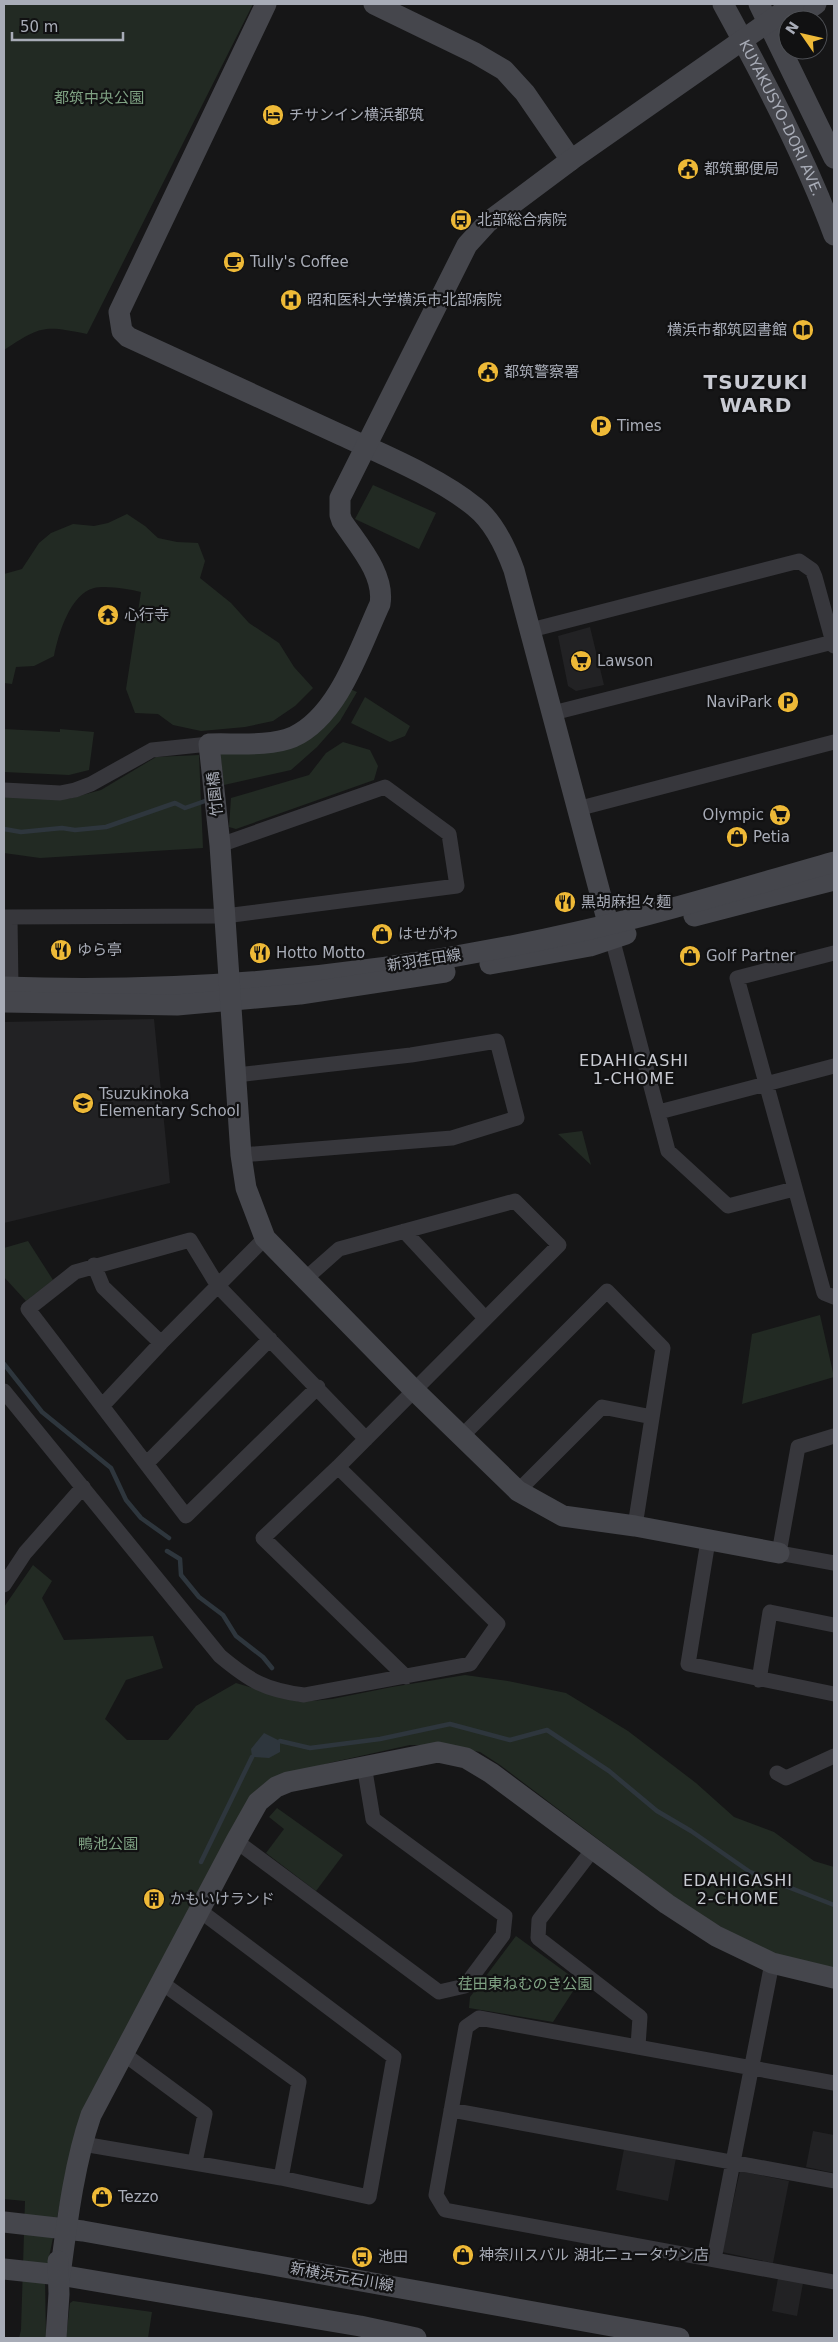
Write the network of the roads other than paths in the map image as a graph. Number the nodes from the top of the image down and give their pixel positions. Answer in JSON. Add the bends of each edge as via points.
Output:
{"nodes":[{"id":1,"x":266,"y":4,"type":"edge"},
{"id":2,"x":374,"y":4,"type":"edge"},
{"id":3,"x":723,"y":4,"type":"edge"},
{"id":4,"x":794,"y":4,"type":"edge"},
{"id":5,"x":773,"y":21,"type":"edge"},
{"id":6,"x":744,"y":41,"type":"junction"},
{"id":7,"x":834,"y":158,"type":"edge"},
{"id":8,"x":571,"y":160,"type":"junction"},
{"id":9,"x":834,"y":235,"type":"edge"},
{"id":10,"x":365,"y":447,"type":"junction"},
{"id":11,"x":530,"y":630,"type":"junction"},
{"id":12,"x":834,"y":644,"type":"edge"},
{"id":13,"x":553,"y":713,"type":"junction"},
{"id":14,"x":834,"y":742,"type":"edge"},
{"id":15,"x":209,"y":744,"type":"junction"},
{"id":16,"x":4,"y":790,"type":"edge"},
{"id":17,"x":578,"y":809,"type":"junction"},
{"id":18,"x":220,"y":845,"type":"junction"},
{"id":19,"x":834,"y":862,"type":"edge"},
{"id":20,"x":834,"y":880,"type":"edge"},
{"id":21,"x":225,"y":916,"type":"junction"},
{"id":22,"x":7,"y":918,"type":"edge"},
{"id":23,"x":610,"y":931,"type":"junction"},
{"id":24,"x":834,"y":952,"type":"edge"},
{"id":25,"x":6,"y":992,"type":"edge"},
{"id":26,"x":230,"y":993,"type":"junction"},
{"id":27,"x":834,"y":1066,"type":"edge"},
{"id":28,"x":237,"y":1075,"type":"junction"},
{"id":29,"x":766,"y":1084,"type":"junction"},
{"id":30,"x":659,"y":1112,"type":"junction"},
{"id":31,"x":241,"y":1155,"type":"junction"},
{"id":32,"x":794,"y":1189,"type":"junction"},
{"id":33,"x":404,"y":1231,"type":"junction"},
{"id":34,"x":265,"y":1238,"type":"junction"},
{"id":35,"x":94,"y":1265,"type":"junction"},
{"id":36,"x":304,"y":1280,"type":"junction"},
{"id":37,"x":218,"y":1286,"type":"junction"},
{"id":38,"x":834,"y":1297,"type":"edge"},
{"id":39,"x":486,"y":1318,"type":"junction"},
{"id":40,"x":270,"y":1339,"type":"junction"},
{"id":41,"x":161,"y":1343,"type":"junction"},
{"id":42,"x":318,"y":1387,"type":"junction"},
{"id":43,"x":414,"y":1390,"type":"junction"},
{"id":44,"x":4,"y":1391,"type":"edge"},
{"id":45,"x":102,"y":1406,"type":"junction"},
{"id":46,"x":652,"y":1416,"type":"junction"},
{"id":47,"x":834,"y":1436,"type":"edge"},
{"id":48,"x":461,"y":1437,"type":"junction"},
{"id":49,"x":366,"y":1439,"type":"junction"},
{"id":50,"x":147,"y":1463,"type":"junction"},
{"id":51,"x":338,"y":1467,"type":"junction"},
{"id":52,"x":83,"y":1488,"type":"junction"},
{"id":53,"x":518,"y":1491,"type":"junction"},
{"id":54,"x":635,"y":1526,"type":"junction"},
{"id":55,"x":708,"y":1541,"type":"junction"},
{"id":56,"x":779,"y":1553,"type":"junction"},
{"id":57,"x":834,"y":1563,"type":"edge"},
{"id":58,"x":4,"y":1585,"type":"edge"},
{"id":59,"x":834,"y":1625,"type":"edge"},
{"id":60,"x":406,"y":1677,"type":"junction"},
{"id":61,"x":759,"y":1680,"type":"junction"},
{"id":62,"x":834,"y":1694,"type":"edge"},
{"id":63,"x":834,"y":1756,"type":"edge"},
{"id":64,"x":364,"y":1766,"type":"junction"},
{"id":65,"x":777,"y":1773,"type":"dead end"},
{"id":66,"x":236,"y":1841,"type":"junction"},
{"id":67,"x":594,"y":1848,"type":"junction"},
{"id":68,"x":200,"y":1910,"type":"junction"},
{"id":69,"x":772,"y":1963,"type":"junction"},
{"id":70,"x":834,"y":1978,"type":"edge"},
{"id":71,"x":162,"y":1983,"type":"junction"},
{"id":72,"x":638,"y":2046,"type":"junction"},
{"id":73,"x":124,"y":2054,"type":"junction"},
{"id":74,"x":750,"y":2066,"type":"junction"},
{"id":75,"x":834,"y":2083,"type":"edge"},
{"id":76,"x":451,"y":2110,"type":"junction"},
{"id":77,"x":83,"y":2144,"type":"junction"},
{"id":78,"x":195,"y":2162,"type":"junction"},
{"id":79,"x":733,"y":2162,"type":"junction"},
{"id":80,"x":281,"y":2178,"type":"junction"},
{"id":81,"x":834,"y":2181,"type":"edge"},
{"id":82,"x":4,"y":2222,"type":"edge"},
{"id":83,"x":41,"y":2226,"type":"junction"},
{"id":84,"x":66,"y":2228,"type":"junction"},
{"id":85,"x":714,"y":2259,"type":"junction"},
{"id":86,"x":4,"y":2269,"type":"edge"},
{"id":87,"x":60,"y":2274,"type":"junction"},
{"id":88,"x":92,"y":2280,"type":"junction"},
{"id":89,"x":834,"y":2282,"type":"edge"},
{"id":90,"x":56,"y":2338,"type":"edge"},
{"id":91,"x":416,"y":2338,"type":"edge"},
{"id":92,"x":679,"y":2338,"type":"edge"}],
"edges":[{"from":1,"to":10,"type":"street","via":[[119,312],[119,323],[128,337]]},
{"from":2,"to":8,"type":"street","via":[[504,70],[525,93]]},
{"from":3,"to":6,"type":"street","name":"KUYAKUSYO-DORI AVE."},
{"from":4,"to":5,"type":"street"},
{"from":5,"to":6,"type":"street"},
{"from":5,"to":7,"type":"street","name":"KUYAKUSYO-DORI AVE."},
{"from":6,"to":8,"type":"street"},
{"from":6,"to":9,"type":"street","name":"KUYAKUSYO-DORI AVE."},
{"from":8,"to":10,"type":"street","via":[[488,222],[467,245]]},
{"from":10,"to":11,"type":"street","via":[[452,490],[476,508],[509,557]]},
{"from":10,"to":15,"type":"street","via":[[340,498],[340,515],[378,578],[382,593],[380,604],[341,687],[331,705],[314,724],[293,737],[270,742]]},
{"from":11,"to":12,"type":"street","via":[[799,561],[812,570],[815,577]]},
{"from":11,"to":13,"type":"street"},
{"from":12,"to":13,"type":"street"},
{"from":13,"to":17,"type":"street"},
{"from":14,"to":17,"type":"street"},
{"from":15,"to":16,"type":"street","via":[[152,750],[75,790],[60,793]]},
{"from":15,"to":18,"type":"street","name":"竹園橋"},
{"from":17,"to":23,"type":"street"},
{"from":18,"to":21,"type":"street","name":"竹園橋"},
{"from":18,"to":21,"type":"street","via":[[385,787],[449,834],[457,886]]},
{"from":19,"to":23,"type":"street","name":"新羽荏田線"},
{"from":20,"to":23,"type":"street","name":"新羽荏田線"},
{"from":21,"to":22,"type":"street"},
{"from":21,"to":26,"type":"street","name":"竹園橋"},
{"from":22,"to":25,"type":"street"},
{"from":23,"to":26,"type":"street","name":"新羽荏田線"},
{"from":23,"to":30,"type":"street"},
{"from":24,"to":29,"type":"street","via":[[737,978]]},
{"from":25,"to":26,"type":"street","name":"新羽荏田線","via":[[154,987]]},
{"from":26,"to":28,"type":"street","name":"竹園橋"},
{"from":27,"to":29,"type":"street"},
{"from":28,"to":31,"type":"street","name":"竹園橋"},
{"from":28,"to":31,"type":"street","via":[[497,1042],[517,1118],[452,1138]]},
{"from":29,"to":30,"type":"street"},
{"from":29,"to":32,"type":"street"},
{"from":30,"to":32,"type":"street","via":[[668,1150],[728,1206]]},
{"from":31,"to":34,"type":"street","name":"竹園橋","via":[[246,1188]]},
{"from":32,"to":38,"type":"street","via":[[824,1293]]},
{"from":33,"to":36,"type":"street","via":[[339,1249]]},
{"from":33,"to":39,"type":"street"},
{"from":33,"to":39,"type":"street","via":[[515,1201],[559,1245]]},
{"from":34,"to":36,"type":"street"},
{"from":34,"to":37,"type":"street"},
{"from":35,"to":37,"type":"street","via":[[190,1240]]},
{"from":35,"to":41,"type":"street","via":[[103,1286]]},
{"from":35,"to":45,"type":"street","via":[[75,1272],[28,1309]]},
{"from":36,"to":43,"type":"street"},
{"from":37,"to":40,"type":"street"},
{"from":37,"to":41,"type":"street"},
{"from":39,"to":43,"type":"street"},
{"from":40,"to":42,"type":"street"},
{"from":40,"to":50,"type":"street"},
{"from":41,"to":45,"type":"street"},
{"from":42,"to":49,"type":"street"},
{"from":42,"to":50,"type":"street","via":[[186,1516]]},
{"from":43,"to":48,"type":"street"},
{"from":43,"to":49,"type":"street"},
{"from":44,"to":52,"type":"street"},
{"from":45,"to":50,"type":"street"},
{"from":46,"to":48,"type":"street","via":[[663,1348],[607,1291]]},
{"from":46,"to":53,"type":"street","via":[[602,1407]]},
{"from":46,"to":54,"type":"street"},
{"from":47,"to":56,"type":"street","via":[[798,1447]]},
{"from":48,"to":53,"type":"street"},
{"from":49,"to":51,"type":"street"},
{"from":51,"to":60,"type":"street","via":[[263,1538]]},
{"from":51,"to":60,"type":"street","via":[[498,1624],[470,1664]]},
{"from":52,"to":58,"type":"street","via":[[25,1553]]},
{"from":52,"to":60,"type":"street","via":[[220,1656],[260,1685],[304,1695]]},
{"from":53,"to":54,"type":"street","via":[[563,1516]]},
{"from":54,"to":55,"type":"street"},
{"from":55,"to":56,"type":"street"},
{"from":55,"to":61,"type":"street","via":[[688,1664]]},
{"from":56,"to":57,"type":"street"},
{"from":59,"to":61,"type":"street","via":[[770,1612]]},
{"from":61,"to":62,"type":"street"},
{"from":63,"to":65,"type":"street","via":[[786,1778]]},
{"from":64,"to":66,"type":"street","via":[[276,1787],[258,1802]]},
{"from":64,"to":66,"type":"street","via":[[373,1819],[505,1916],[503,1935],[465,1986],[439,1992]]},
{"from":64,"to":67,"type":"street","via":[[438,1752],[466,1758]]},
{"from":66,"to":68,"type":"street"},
{"from":67,"to":69,"type":"street","via":[[675,1910],[716,1936]]},
{"from":67,"to":72,"type":"street","via":[[539,1920],[538,1938],[640,2017]]},
{"from":68,"to":71,"type":"street"},
{"from":68,"to":80,"type":"street","via":[[394,2057],[369,2197]]},
{"from":69,"to":70,"type":"street"},
{"from":69,"to":74,"type":"street"},
{"from":71,"to":73,"type":"street"},
{"from":71,"to":80,"type":"street","via":[[299,2082]]},
{"from":72,"to":74,"type":"street"},
{"from":72,"to":76,"type":"street","via":[[480,2018],[466,2027]]},
{"from":73,"to":77,"type":"street","via":[[92,2115]]},
{"from":73,"to":78,"type":"street","via":[[205,2114]]},
{"from":74,"to":75,"type":"street"},
{"from":74,"to":79,"type":"street"},
{"from":76,"to":79,"type":"street"},
{"from":76,"to":85,"type":"street","via":[[436,2195],[445,2210]]},
{"from":77,"to":78,"type":"street"},
{"from":77,"to":84,"type":"street"},
{"from":78,"to":80,"type":"street"},
{"from":79,"to":81,"type":"street"},
{"from":79,"to":85,"type":"street"},
{"from":82,"to":83,"type":"street","name":"新横浜元石川線"},
{"from":83,"to":84,"type":"street","name":"新横浜元石川線"},
{"from":83,"to":87,"type":"street","via":[[45,2233],[53,2233],[55,2237]]},
{"from":84,"to":87,"type":"street"},
{"from":84,"to":88,"type":"street","via":[[70,2266],[87,2273]]},
{"from":84,"to":92,"type":"street","name":"新横浜元石川線"},
{"from":85,"to":89,"type":"street"},
{"from":86,"to":87,"type":"street"},
{"from":87,"to":88,"type":"street"},
{"from":87,"to":90,"type":"street"},
{"from":88,"to":91,"type":"street"}]}
